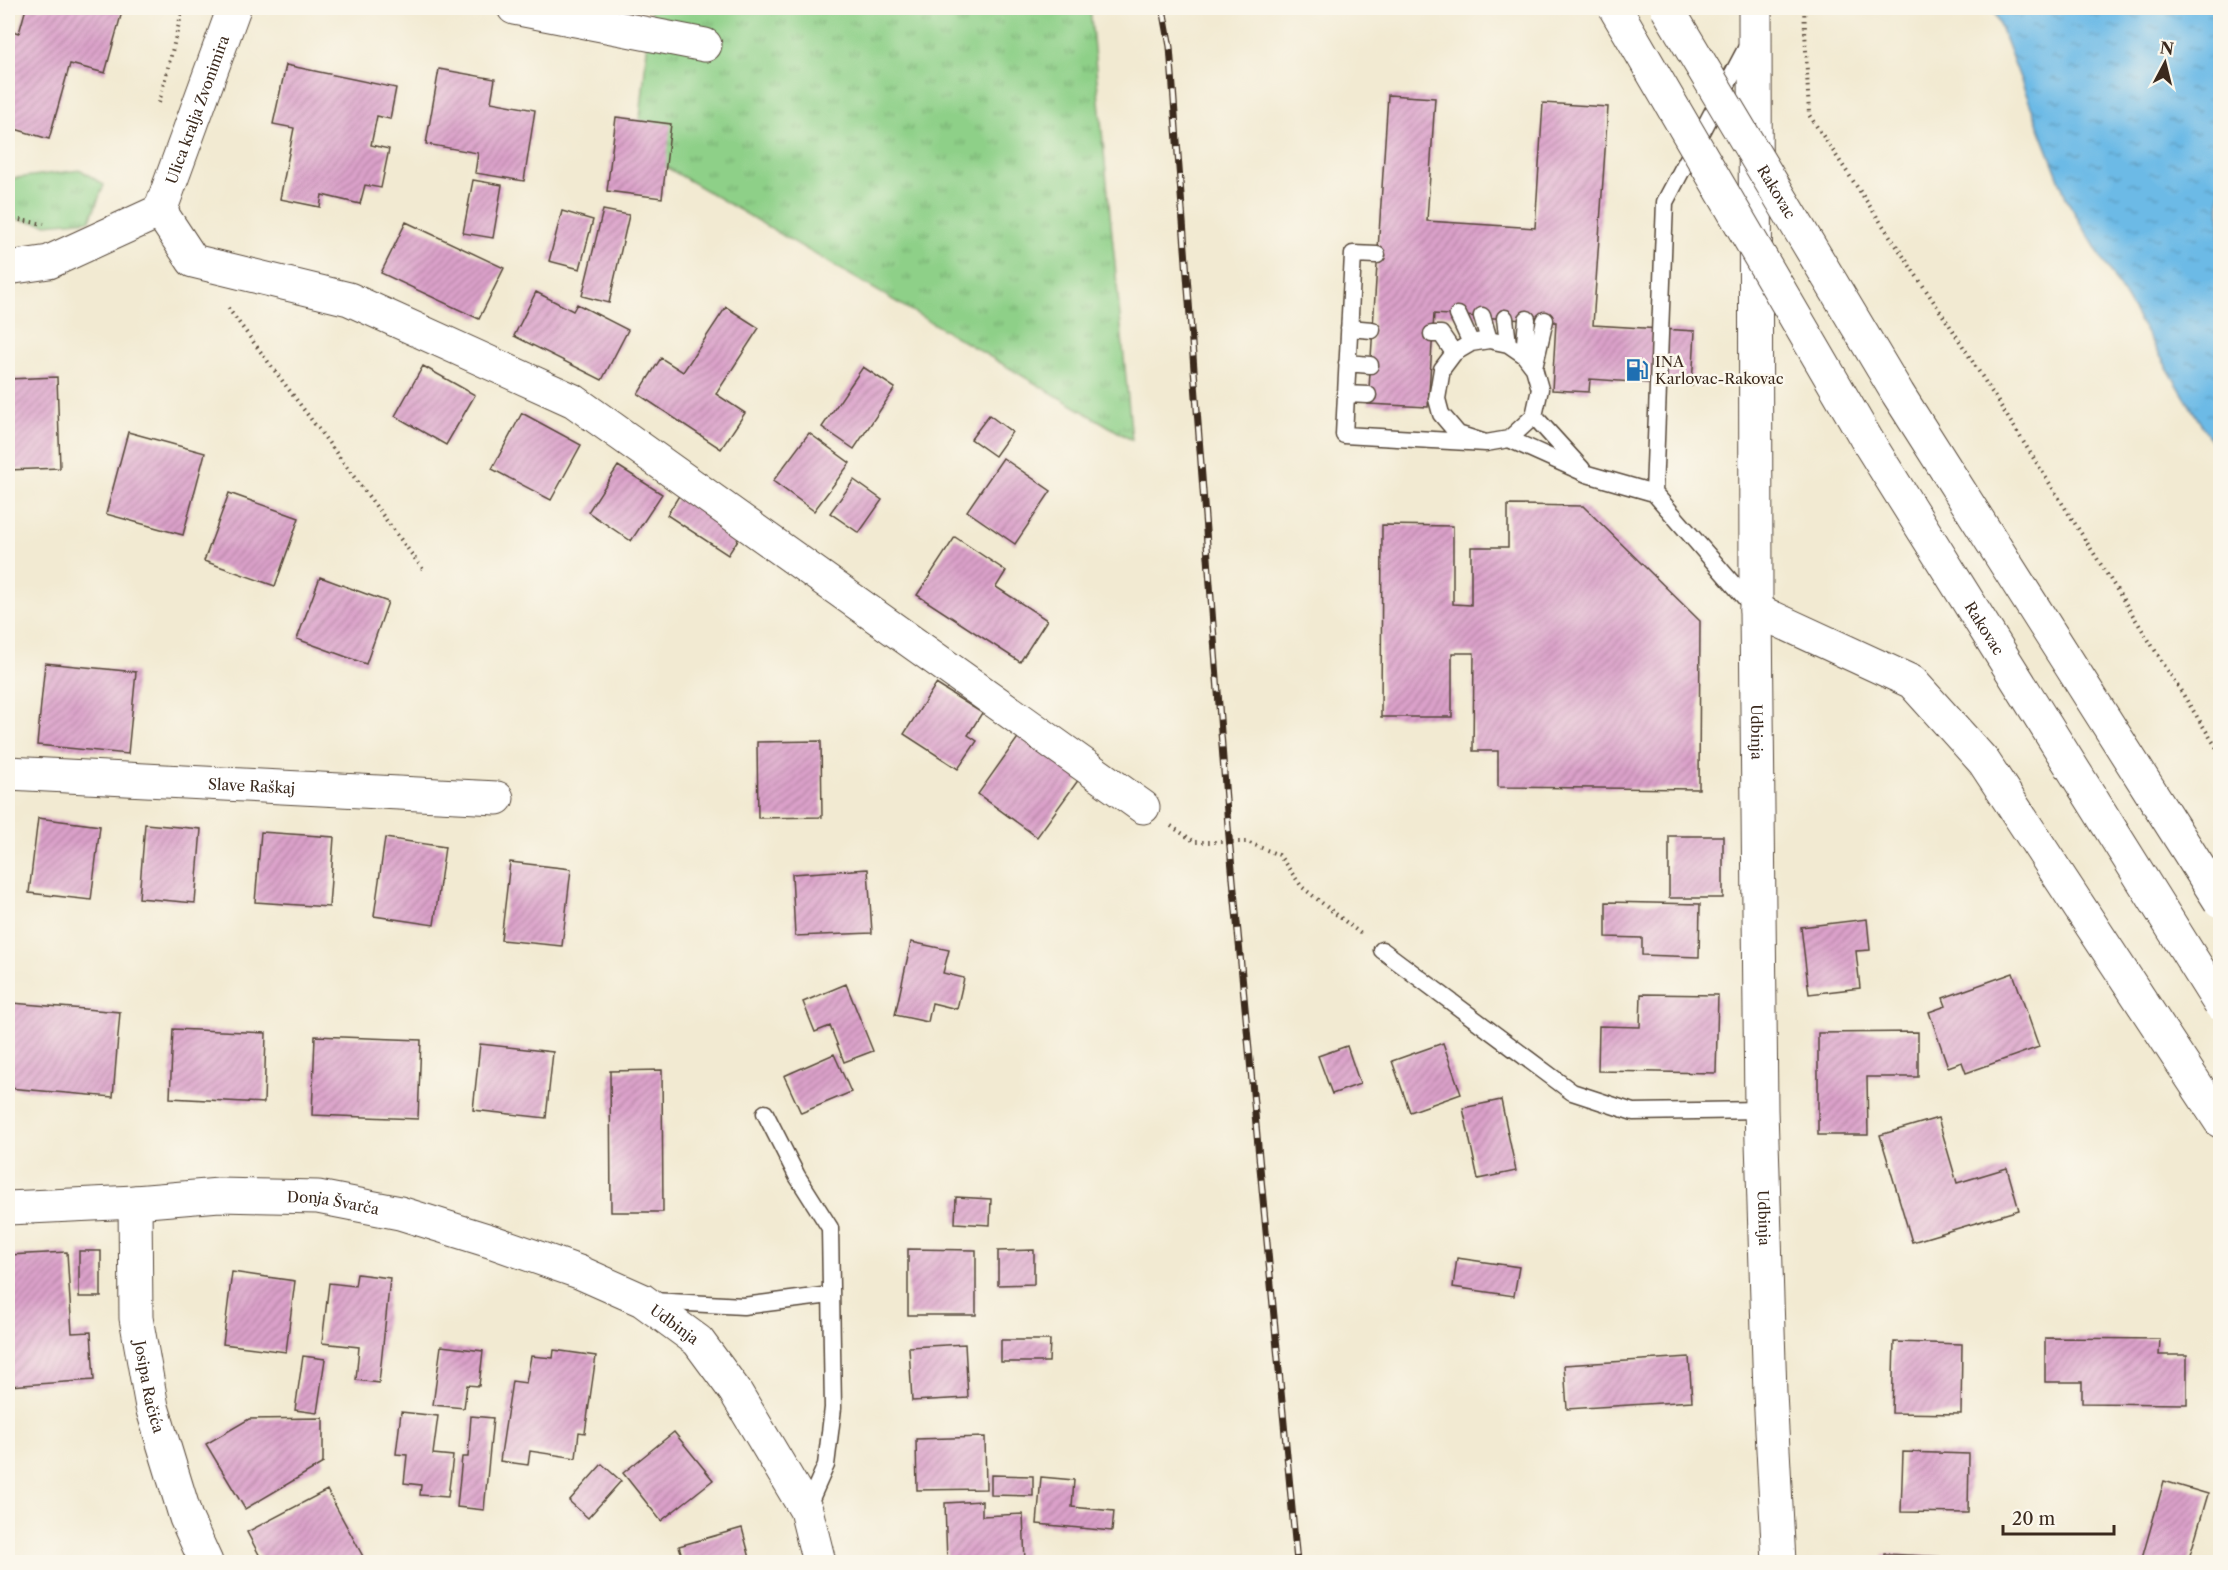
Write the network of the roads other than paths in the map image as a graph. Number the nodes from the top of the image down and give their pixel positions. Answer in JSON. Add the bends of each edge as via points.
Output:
{"nodes":[{"id":1,"x":234,"y":8,"type":"edge"},
{"id":2,"x":514,"y":8,"type":"edge"},
{"id":3,"x":1615,"y":8,"type":"edge"},
{"id":4,"x":1667,"y":8,"type":"edge"},
{"id":5,"x":1754,"y":21,"type":"edge"},
{"id":6,"x":705,"y":45,"type":"dead end"},
{"id":7,"x":160,"y":211,"type":"junction"},
{"id":8,"x":1377,"y":255,"type":"dead end"},
{"id":9,"x":8,"y":268,"type":"edge"},
{"id":10,"x":1458,"y":315,"type":"dead end"},
{"id":11,"x":1482,"y":316,"type":"dead end"},
{"id":12,"x":1504,"y":318,"type":"dead end"},
{"id":13,"x":1527,"y":319,"type":"dead end"},
{"id":14,"x":1545,"y":320,"type":"dead end"},
{"id":15,"x":1349,"y":328,"type":"junction"},
{"id":16,"x":1372,"y":330,"type":"dead end"},
{"id":17,"x":1432,"y":334,"type":"dead end"},
{"id":18,"x":1489,"y":340,"type":"junction"},
{"id":19,"x":1471,"y":343,"type":"junction"},
{"id":20,"x":1508,"y":344,"type":"junction"},
{"id":21,"x":1454,"y":353,"type":"junction"},
{"id":22,"x":1529,"y":361,"type":"junction"},
{"id":23,"x":1347,"y":363,"type":"junction"},
{"id":24,"x":1370,"y":365,"type":"dead end"},
{"id":25,"x":1345,"y":394,"type":"junction"},
{"id":26,"x":1368,"y":395,"type":"dead end"},
{"id":27,"x":1534,"y":416,"type":"junction"},
{"id":28,"x":1509,"y":439,"type":"junction"},
{"id":29,"x":1486,"y":443,"type":"junction"},
{"id":30,"x":1587,"y":474,"type":"junction"},
{"id":31,"x":1654,"y":493,"type":"junction"},
{"id":32,"x":1756,"y":610,"type":"junction"},
{"id":33,"x":8,"y":773,"type":"edge"},
{"id":34,"x":497,"y":798,"type":"dead end"},
{"id":35,"x":1143,"y":807,"type":"road end"},
{"id":36,"x":2220,"y":901,"type":"edge"},
{"id":37,"x":1382,"y":950,"type":"road end"},
{"id":38,"x":2220,"y":1004,"type":"edge"},
{"id":39,"x":1761,"y":1110,"type":"junction"},
{"id":40,"x":765,"y":1113,"type":"dead end"},
{"id":41,"x":2220,"y":1121,"type":"edge"},
{"id":42,"x":135,"y":1202,"type":"junction"},
{"id":43,"x":8,"y":1208,"type":"edge"},
{"id":44,"x":830,"y":1294,"type":"junction"},
{"id":45,"x":642,"y":1300,"type":"junction"},
{"id":46,"x":806,"y":1510,"type":"junction"},
{"id":47,"x":206,"y":1563,"type":"edge"},
{"id":48,"x":819,"y":1563,"type":"edge"},
{"id":49,"x":1779,"y":1563,"type":"edge"}],
"edges":[{"from":1,"to":7,"type":"main road","name":"Ulica kralja Zvonimira"},
{"from":2,"to":6,"type":"main road"},
{"from":3,"to":38,"type":"main road","name":"Rakovac","bridge":true,"via":[[1867,440]]},
{"from":4,"to":36,"type":"main road","name":"Rakovac","bridge":true,"via":[[1898,394]]},
{"from":5,"to":31,"type":"lane","via":[[1665,202]]},
{"from":5,"to":32,"type":"main road","name":"Rakovac"},
{"from":7,"to":9,"type":"main road","via":[[49,262]]},
{"from":7,"to":35,"type":"main road","via":[[193,261],[349,299],[574,401]]},
{"from":8,"to":15,"type":"lane","via":[[1353,254]]},
{"from":10,"to":19,"type":"lane"},
{"from":11,"to":18,"type":"lane"},
{"from":12,"to":20,"type":"lane"},
{"from":13,"to":22,"type":"lane"},
{"from":14,"to":22,"type":"lane"},
{"from":15,"to":16,"type":"lane"},
{"from":15,"to":23,"type":"lane"},
{"from":17,"to":21,"type":"lane","via":[[1441,334]]},
{"from":18,"to":19,"type":"lane"},
{"from":18,"to":20,"type":"lane"},
{"from":19,"to":21,"type":"lane"},
{"from":20,"to":22,"type":"lane"},
{"from":21,"to":29,"type":"lane","via":[[1436,369],[1433,399],[1458,434]]},
{"from":22,"to":27,"type":"lane","via":[[1540,389]]},
{"from":23,"to":24,"type":"lane"},
{"from":23,"to":25,"type":"lane"},
{"from":25,"to":26,"type":"lane"},
{"from":25,"to":29,"type":"lane","via":[[1344,435]]},
{"from":27,"to":28,"type":"lane"},
{"from":27,"to":30,"type":"lane"},
{"from":28,"to":29,"type":"lane"},
{"from":28,"to":30,"type":"lane"},
{"from":30,"to":31,"type":"lane"},
{"from":31,"to":32,"type":"lane"},
{"from":32,"to":39,"type":"main road","name":"Udbinja"},
{"from":32,"to":41,"type":"main road","via":[[1912,682],[1984,762]]},
{"from":33,"to":34,"type":"main road","name":"Slave Raškaj"},
{"from":37,"to":39,"type":"lane","via":[[1572,1092],[1633,1112]]},
{"from":39,"to":49,"type":"main road","name":"Udbinja"},
{"from":40,"to":44,"type":"lane","via":[[797,1176],[830,1228]]},
{"from":42,"to":43,"type":"main road","name":"Donja Švarča"},
{"from":42,"to":45,"type":"main road","name":"Donja Švarča","via":[[219,1195],[330,1199],[400,1213],[490,1241],[579,1272]]},
{"from":42,"to":47,"type":"main road","name":"Josipa Račića","via":[[136,1318],[152,1407],[186,1518]]},
{"from":44,"to":45,"type":"lane","name":"Udbinja","via":[[743,1306]]},
{"from":44,"to":46,"type":"lane","via":[[833,1408],[826,1465]]},
{"from":45,"to":46,"type":"main road","name":"Udbinja","via":[[698,1341],[735,1391]]},
{"from":46,"to":48,"type":"main road","name":"Udbinja"}]}
